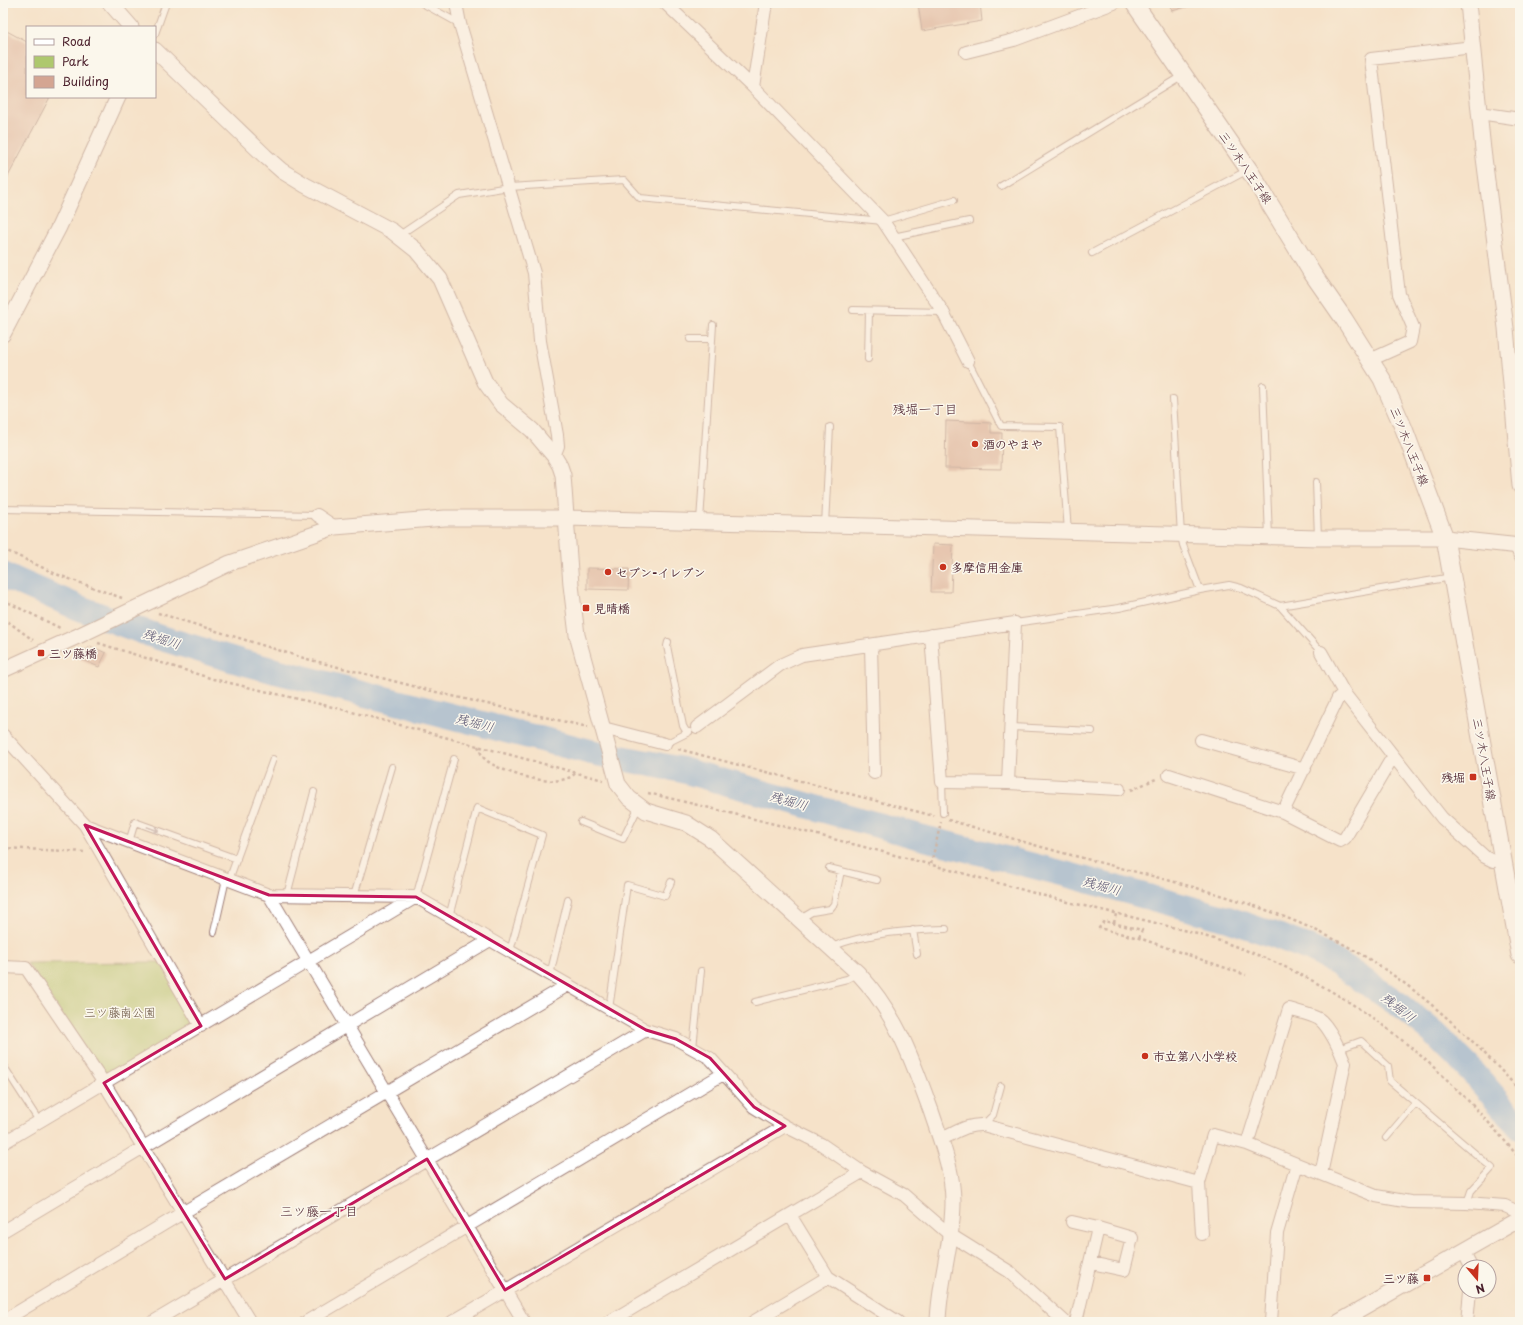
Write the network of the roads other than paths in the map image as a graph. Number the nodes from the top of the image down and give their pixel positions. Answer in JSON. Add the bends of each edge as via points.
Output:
{"nodes":[{"id":1,"x":110,"y":3,"type":"edge"},
{"id":2,"x":166,"y":3,"type":"edge"},
{"id":3,"x":422,"y":3,"type":"edge"},
{"id":4,"x":456,"y":3,"type":"edge"},
{"id":5,"x":768,"y":3,"type":"edge"},
{"id":6,"x":1114,"y":3,"type":"edge"},
{"id":7,"x":1134,"y":3,"type":"edge"},
{"id":8,"x":1468,"y":3,"type":"edge"},
{"id":9,"x":668,"y":4,"type":"edge"},
{"id":10,"x":460,"y":24,"type":"junction"},
{"id":11,"x":130,"y":26,"type":"edge"},
{"id":12,"x":156,"y":31,"type":"edge"},
{"id":13,"x":1472,"y":47,"type":"junction"},
{"id":14,"x":156,"y":51,"type":"edge"},
{"id":15,"x":966,"y":52,"type":"dead end"},
{"id":16,"x":1184,"y":75,"type":"junction"},
{"id":17,"x":753,"y":87,"type":"junction"},
{"id":18,"x":118,"y":98,"type":"edge"},
{"id":19,"x":1479,"y":113,"type":"junction"},
{"id":20,"x":1520,"y":119,"type":"edge"},
{"id":21,"x":1249,"y":170,"type":"junction"},
{"id":22,"x":1001,"y":186,"type":"dead end"},
{"id":23,"x":509,"y":187,"type":"junction"},
{"id":24,"x":954,"y":200,"type":"dead end"},
{"id":25,"x":884,"y":221,"type":"junction"},
{"id":26,"x":969,"y":221,"type":"dead end"},
{"id":27,"x":398,"y":236,"type":"junction"},
{"id":28,"x":893,"y":237,"type":"junction"},
{"id":29,"x":1092,"y":254,"type":"dead end"},
{"id":30,"x":853,"y":310,"type":"dead end"},
{"id":31,"x":868,"y":311,"type":"junction"},
{"id":32,"x":943,"y":312,"type":"junction"},
{"id":33,"x":713,"y":325,"type":"dead end"},
{"id":34,"x":3,"y":334,"type":"edge"},
{"id":35,"x":690,"y":339,"type":"dead end"},
{"id":36,"x":712,"y":339,"type":"junction"},
{"id":37,"x":868,"y":359,"type":"dead end"},
{"id":38,"x":1370,"y":360,"type":"junction"},
{"id":39,"x":968,"y":361,"type":"joint"},
{"id":40,"x":1263,"y":386,"type":"dead end"},
{"id":41,"x":1173,"y":399,"type":"dead end"},
{"id":42,"x":830,"y":427,"type":"dead end"},
{"id":43,"x":554,"y":456,"type":"junction"},
{"id":44,"x":1316,"y":482,"type":"dead end"},
{"id":45,"x":1520,"y":486,"type":"edge"},
{"id":46,"x":3,"y":509,"type":"edge"},
{"id":47,"x":317,"y":515,"type":"joint"},
{"id":48,"x":567,"y":518,"type":"junction"},
{"id":49,"x":700,"y":522,"type":"junction"},
{"id":50,"x":825,"y":525,"type":"junction"},
{"id":51,"x":336,"y":528,"type":"junction"},
{"id":52,"x":1068,"y":531,"type":"junction"},
{"id":53,"x":1181,"y":534,"type":"junction"},
{"id":54,"x":1269,"y":537,"type":"junction"},
{"id":55,"x":1318,"y":538,"type":"junction"},
{"id":56,"x":1445,"y":538,"type":"junction"},
{"id":57,"x":1519,"y":550,"type":"edge"},
{"id":58,"x":1453,"y":577,"type":"junction"},
{"id":59,"x":1200,"y":590,"type":"junction"},
{"id":60,"x":1280,"y":606,"type":"junction"},
{"id":61,"x":1015,"y":624,"type":"junction"},
{"id":62,"x":931,"y":635,"type":"junction"},
{"id":63,"x":668,"y":642,"type":"dead end"},
{"id":64,"x":871,"y":645,"type":"junction"},
{"id":65,"x":1321,"y":652,"type":"joint"},
{"id":66,"x":3,"y":670,"type":"edge"},
{"id":67,"x":1344,"y":693,"type":"junction"},
{"id":68,"x":1012,"y":727,"type":"junction"},
{"id":69,"x":603,"y":730,"type":"junction"},
{"id":70,"x":692,"y":730,"type":"junction"},
{"id":71,"x":1092,"y":731,"type":"dead end"},
{"id":72,"x":3,"y":735,"type":"edge"},
{"id":73,"x":1201,"y":740,"type":"dead end"},
{"id":74,"x":665,"y":744,"type":"joint"},
{"id":75,"x":454,"y":758,"type":"dead end"},
{"id":76,"x":273,"y":759,"type":"dead end"},
{"id":77,"x":1395,"y":759,"type":"junction"},
{"id":78,"x":392,"y":767,"type":"dead end"},
{"id":79,"x":1305,"y":768,"type":"junction"},
{"id":80,"x":874,"y":773,"type":"dead end"},
{"id":81,"x":1169,"y":775,"type":"road end"},
{"id":82,"x":942,"y":782,"type":"junction"},
{"id":83,"x":1008,"y":783,"type":"junction"},
{"id":84,"x":1119,"y":789,"type":"road end"},
{"id":85,"x":314,"y":792,"type":"dead end"},
{"id":86,"x":639,"y":806,"type":"junction"},
{"id":87,"x":1283,"y":812,"type":"junction"},
{"id":88,"x":942,"y":813,"type":"dead end"},
{"id":89,"x":582,"y":822,"type":"dead end"},
{"id":90,"x":85,"y":825,"type":"junction"},
{"id":91,"x":129,"y":842,"type":"junction"},
{"id":92,"x":237,"y":859,"type":"junction"},
{"id":93,"x":1503,"y":860,"type":"junction"},
{"id":94,"x":830,"y":868,"type":"dead end"},
{"id":95,"x":840,"y":871,"type":"junction"},
{"id":96,"x":228,"y":879,"type":"junction"},
{"id":97,"x":878,"y":880,"type":"dead end"},
{"id":98,"x":671,"y":882,"type":"dead end"},
{"id":99,"x":269,"y":895,"type":"junction"},
{"id":100,"x":287,"y":895,"type":"junction"},
{"id":101,"x":354,"y":896,"type":"junction"},
{"id":102,"x":416,"y":897,"type":"junction"},
{"id":103,"x":568,"y":900,"type":"dead end"},
{"id":104,"x":449,"y":917,"type":"junction"},
{"id":105,"x":799,"y":920,"type":"junction"},
{"id":106,"x":946,"y":929,"type":"dead end"},
{"id":107,"x":913,"y":930,"type":"junction"},
{"id":108,"x":214,"y":932,"type":"dead end"},
{"id":109,"x":490,"y":940,"type":"junction"},
{"id":110,"x":830,"y":947,"type":"junction"},
{"id":111,"x":510,"y":952,"type":"junction"},
{"id":112,"x":918,"y":954,"type":"dead end"},
{"id":113,"x":1520,"y":955,"type":"edge"},
{"id":114,"x":309,"y":962,"type":"junction"},
{"id":115,"x":3,"y":967,"type":"edge"},
{"id":116,"x":701,"y":971,"type":"dead end"},
{"id":117,"x":858,"y":973,"type":"junction"},
{"id":118,"x":550,"y":975,"type":"junction"},
{"id":119,"x":568,"y":985,"type":"junction"},
{"id":120,"x":755,"y":1002,"type":"dead end"},
{"id":121,"x":609,"y":1009,"type":"junction"},
{"id":122,"x":201,"y":1026,"type":"junction"},
{"id":123,"x":347,"y":1026,"type":"junction"},
{"id":124,"x":646,"y":1030,"type":"junction"},
{"id":125,"x":692,"y":1048,"type":"junction"},
{"id":126,"x":1340,"y":1049,"type":"junction"},
{"id":127,"x":3,"y":1065,"type":"edge"},
{"id":128,"x":723,"y":1074,"type":"junction"},
{"id":129,"x":104,"y":1083,"type":"junction"},
{"id":130,"x":1001,"y":1086,"type":"dead end"},
{"id":131,"x":387,"y":1092,"type":"junction"},
{"id":132,"x":1415,"y":1104,"type":"junction"},
{"id":133,"x":39,"y":1121,"type":"junction"},
{"id":134,"x":785,"y":1126,"type":"junction"},
{"id":135,"x":983,"y":1126,"type":"junction"},
{"id":136,"x":1386,"y":1138,"type":"dead end"},
{"id":137,"x":941,"y":1139,"type":"junction"},
{"id":138,"x":3,"y":1143,"type":"edge"},
{"id":139,"x":1247,"y":1144,"type":"junction"},
{"id":140,"x":144,"y":1147,"type":"junction"},
{"id":141,"x":427,"y":1159,"type":"junction"},
{"id":142,"x":1297,"y":1164,"type":"junction"},
{"id":143,"x":862,"y":1172,"type":"junction"},
{"id":144,"x":1321,"y":1174,"type":"junction"},
{"id":145,"x":1199,"y":1183,"type":"junction"},
{"id":146,"x":1467,"y":1203,"type":"junction"},
{"id":147,"x":184,"y":1212,"type":"junction"},
{"id":148,"x":1520,"y":1213,"type":"edge"},
{"id":149,"x":790,"y":1215,"type":"junction"},
{"id":150,"x":1520,"y":1218,"type":"edge"},
{"id":151,"x":1072,"y":1222,"type":"dead end"},
{"id":152,"x":467,"y":1226,"type":"junction"},
{"id":153,"x":1098,"y":1228,"type":"junction"},
{"id":154,"x":3,"y":1231,"type":"edge"},
{"id":155,"x":949,"y":1234,"type":"junction"},
{"id":156,"x":1202,"y":1234,"type":"dead end"},
{"id":157,"x":1463,"y":1251,"type":"junction"},
{"id":158,"x":1467,"y":1259,"type":"edge"},
{"id":159,"x":1091,"y":1263,"type":"junction"},
{"id":160,"x":828,"y":1277,"type":"junction"},
{"id":161,"x":225,"y":1279,"type":"junction"},
{"id":162,"x":505,"y":1290,"type":"junction"},
{"id":163,"x":1469,"y":1299,"type":"edge"},
{"id":164,"x":3,"y":1321,"type":"edge"},
{"id":165,"x":153,"y":1322,"type":"edge"},
{"id":166,"x":250,"y":1322,"type":"edge"},
{"id":167,"x":306,"y":1322,"type":"edge"},
{"id":168,"x":452,"y":1322,"type":"edge"},
{"id":169,"x":524,"y":1322,"type":"edge"},
{"id":170,"x":609,"y":1322,"type":"edge"},
{"id":171,"x":754,"y":1322,"type":"edge"},
{"id":172,"x":898,"y":1322,"type":"edge"},
{"id":173,"x":938,"y":1322,"type":"edge"},
{"id":174,"x":1065,"y":1322,"type":"edge"},
{"id":175,"x":1076,"y":1322,"type":"edge"},
{"id":176,"x":1271,"y":1322,"type":"edge"},
{"id":177,"x":1339,"y":1322,"type":"edge"},
{"id":178,"x":1467,"y":1322,"type":"edge"}],
"edges":[{"from":1,"to":11,"type":"street"},
{"from":2,"to":12,"type":"lane"},
{"from":3,"to":10,"type":"lane"},
{"from":4,"to":10,"type":"street"},
{"from":5,"to":17,"type":"street","via":[[764,9]]},
{"from":6,"to":15,"type":"street","via":[[1014,40]]},
{"from":7,"to":16,"type":"main road","name":"三ツ木八王子線"},
{"from":8,"to":13,"type":"street"},
{"from":9,"to":17,"type":"street"},
{"from":10,"to":23,"type":"street"},
{"from":13,"to":19,"type":"street"},
{"from":13,"to":38,"type":"street","via":[[1371,59],[1399,294],[1413,327],[1410,342]]},
{"from":14,"to":27,"type":"street","via":[[282,171]]},
{"from":16,"to":21,"type":"main road","name":"三ツ木八王子線"},
{"from":16,"to":22,"type":"lane"},
{"from":17,"to":25,"type":"street"},
{"from":18,"to":34,"type":"street","via":[[59,227]]},
{"from":19,"to":20,"type":"street"},
{"from":19,"to":45,"type":"street","via":[[1506,328]]},
{"from":21,"to":29,"type":"lane"},
{"from":21,"to":38,"type":"main road","name":"三ツ木八王子線","via":[[1312,273]]},
{"from":23,"to":25,"type":"lane","via":[[624,180],[640,198]]},
{"from":23,"to":27,"type":"lane","via":[[459,195]]},
{"from":23,"to":43,"type":"street","via":[[534,273],[540,341],[557,435],[558,446]]},
{"from":24,"to":25,"type":"lane"},
{"from":25,"to":28,"type":"street"},
{"from":26,"to":28,"type":"lane"},
{"from":27,"to":43,"type":"street","via":[[416,250],[440,279],[485,382],[501,404],[532,430]]},
{"from":28,"to":32,"type":"street"},
{"from":30,"to":31,"type":"lane"},
{"from":31,"to":32,"type":"lane"},
{"from":31,"to":37,"type":"lane"},
{"from":32,"to":39,"type":"street"},
{"from":33,"to":36,"type":"lane"},
{"from":35,"to":36,"type":"lane"},
{"from":36,"to":49,"type":"lane"},
{"from":38,"to":56,"type":"main road","name":"三ツ木八王子線","via":[[1382,379],[1404,429]]},
{"from":39,"to":52,"type":"lane","via":[[1000,426],[1060,426]]},
{"from":40,"to":54,"type":"lane"},
{"from":41,"to":53,"type":"lane"},
{"from":42,"to":50,"type":"lane"},
{"from":43,"to":48,"type":"street","via":[[563,475]]},
{"from":44,"to":55,"type":"lane"},
{"from":46,"to":47,"type":"lane"},
{"from":47,"to":51,"type":"street"},
{"from":48,"to":49,"type":"street"},
{"from":48,"to":51,"type":"street","via":[[445,518]]},
{"from":48,"to":69,"type":"street","via":[[577,635]]},
{"from":49,"to":50,"type":"street"},
{"from":50,"to":52,"type":"street"},
{"from":51,"to":66,"type":"street","via":[[230,563]]},
{"from":52,"to":53,"type":"street"},
{"from":53,"to":54,"type":"street"},
{"from":53,"to":59,"type":"lane"},
{"from":54,"to":55,"type":"street"},
{"from":55,"to":56,"type":"street"},
{"from":56,"to":57,"type":"street"},
{"from":56,"to":58,"type":"main road","name":"三ツ木八王子線"},
{"from":58,"to":60,"type":"lane"},
{"from":58,"to":93,"type":"main road","name":"三ツ木八王子線"},
{"from":59,"to":60,"type":"lane","via":[[1229,585]]},
{"from":59,"to":61,"type":"lane","via":[[1119,608]]},
{"from":60,"to":65,"type":"lane"},
{"from":61,"to":62,"type":"street"},
{"from":61,"to":68,"type":"street"},
{"from":62,"to":64,"type":"street"},
{"from":62,"to":82,"type":"street"},
{"from":63,"to":70,"type":"lane","via":[[683,726]]},
{"from":64,"to":70,"type":"street","via":[[792,659],[780,665]]},
{"from":64,"to":80,"type":"street"},
{"from":65,"to":67,"type":"street"},
{"from":67,"to":77,"type":"street"},
{"from":67,"to":79,"type":"street","via":[[1338,698]]},
{"from":68,"to":71,"type":"lane"},
{"from":68,"to":83,"type":"street"},
{"from":69,"to":74,"type":"street"},
{"from":69,"to":86,"type":"street","via":[[615,778],[623,792]]},
{"from":70,"to":74,"type":"lane"},
{"from":72,"to":90,"type":"street"},
{"from":73,"to":79,"type":"street"},
{"from":75,"to":102,"type":"lane"},
{"from":76,"to":92,"type":"lane"},
{"from":77,"to":87,"type":"street","via":[[1390,763],[1345,838],[1340,841]]},
{"from":77,"to":93,"type":"street","via":[[1442,818],[1465,841],[1485,858],[1493,861]]},
{"from":78,"to":101,"type":"lane"},
{"from":79,"to":87,"type":"street"},
{"from":81,"to":87,"type":"street"},
{"from":82,"to":83,"type":"street"},
{"from":82,"to":88,"type":"lane"},
{"from":83,"to":84,"type":"street"},
{"from":85,"to":100,"type":"lane"},
{"from":86,"to":89,"type":"lane","via":[[623,839]]},
{"from":86,"to":105,"type":"street","via":[[646,811],[686,823],[711,839]]},
{"from":90,"to":91,"type":"street"},
{"from":90,"to":122,"type":"street"},
{"from":91,"to":92,"type":"lane","one_way":true,"via":[[135,822]]},
{"from":91,"to":96,"type":"street"},
{"from":92,"to":96,"type":"lane"},
{"from":93,"to":113,"type":"main road","name":"三ツ木八王子線","via":[[1512,894]]},
{"from":94,"to":95,"type":"lane"},
{"from":95,"to":97,"type":"lane"},
{"from":95,"to":105,"type":"lane","via":[[834,904],[830,909],[812,912]]},
{"from":96,"to":99,"type":"street"},
{"from":96,"to":108,"type":"lane"},
{"from":98,"to":121,"type":"lane","via":[[665,896],[627,886]]},
{"from":99,"to":100,"type":"street"},
{"from":99,"to":114,"type":"street"},
{"from":100,"to":101,"type":"street"},
{"from":101,"to":102,"type":"street"},
{"from":102,"to":104,"type":"street"},
{"from":102,"to":114,"type":"street"},
{"from":103,"to":118,"type":"lane"},
{"from":104,"to":109,"type":"street"},
{"from":104,"to":111,"type":"lane","via":[[477,808],[542,835]]},
{"from":105,"to":110,"type":"street"},
{"from":106,"to":107,"type":"lane"},
{"from":107,"to":110,"type":"lane","via":[[849,940]]},
{"from":107,"to":112,"type":"lane"},
{"from":109,"to":111,"type":"street"},
{"from":109,"to":123,"type":"street"},
{"from":110,"to":117,"type":"street"},
{"from":111,"to":118,"type":"street"},
{"from":114,"to":122,"type":"street"},
{"from":114,"to":123,"type":"street"},
{"from":115,"to":129,"type":"street","via":[[26,968]]},
{"from":116,"to":125,"type":"lane"},
{"from":117,"to":120,"type":"lane","via":[[847,979]]},
{"from":117,"to":137,"type":"street","via":[[880,999],[900,1031]]},
{"from":118,"to":119,"type":"street"},
{"from":119,"to":121,"type":"street"},
{"from":119,"to":131,"type":"street"},
{"from":121,"to":124,"type":"street"},
{"from":122,"to":129,"type":"street"},
{"from":123,"to":131,"type":"street"},
{"from":123,"to":140,"type":"street"},
{"from":124,"to":125,"type":"street","via":[[676,1039]]},
{"from":124,"to":141,"type":"street"},
{"from":125,"to":128,"type":"street","via":[[710,1058]]},
{"from":126,"to":132,"type":"lane","via":[[1360,1041],[1388,1066],[1390,1080]]},
{"from":126,"to":139,"type":"street","via":[[1320,1020],[1289,1009]]},
{"from":126,"to":144,"type":"street","via":[[1345,1063]]},
{"from":127,"to":133,"type":"lane"},
{"from":128,"to":134,"type":"street","via":[[754,1107]]},
{"from":128,"to":152,"type":"street"},
{"from":129,"to":133,"type":"street"},
{"from":129,"to":140,"type":"street"},
{"from":130,"to":135,"type":"lane","via":[[993,1115]]},
{"from":131,"to":141,"type":"street"},
{"from":131,"to":147,"type":"street"},
{"from":132,"to":136,"type":"lane"},
{"from":132,"to":146,"type":"lane","via":[[1492,1168],[1471,1191]]},
{"from":133,"to":138,"type":"street"},
{"from":134,"to":143,"type":"street","via":[[821,1144]]},
{"from":134,"to":162,"type":"street"},
{"from":135,"to":137,"type":"street","via":[[966,1127]]},
{"from":135,"to":145,"type":"street"},
{"from":137,"to":155,"type":"street","via":[[951,1179],[953,1202]]},
{"from":139,"to":142,"type":"street"},
{"from":139,"to":145,"type":"street","via":[[1213,1135]]},
{"from":140,"to":147,"type":"street"},
{"from":140,"to":154,"type":"street"},
{"from":141,"to":152,"type":"street"},
{"from":141,"to":161,"type":"street"},
{"from":142,"to":144,"type":"street"},
{"from":142,"to":176,"type":"street","via":[[1277,1233]]},
{"from":143,"to":149,"type":"street"},
{"from":143,"to":155,"type":"street","via":[[904,1195]]},
{"from":144,"to":146,"type":"street","via":[[1376,1196],[1410,1202]]},
{"from":145,"to":156,"type":"street"},
{"from":146,"to":148,"type":"street","via":[[1505,1206]]},
{"from":147,"to":161,"type":"street"},
{"from":147,"to":164,"type":"street"},
{"from":149,"to":160,"type":"street"},
{"from":149,"to":170,"type":"street"},
{"from":150,"to":157,"type":"street"},
{"from":151,"to":153,"type":"street"},
{"from":152,"to":162,"type":"street"},
{"from":152,"to":167,"type":"street"},
{"from":153,"to":159,"type":"street"},
{"from":153,"to":159,"type":"street","via":[[1132,1238],[1124,1270]]},
{"from":155,"to":173,"type":"street"},
{"from":155,"to":174,"type":"street","via":[[1010,1272]]},
{"from":157,"to":158,"type":"street"},
{"from":157,"to":177,"type":"street"},
{"from":159,"to":175,"type":"street"},
{"from":160,"to":171,"type":"street"},
{"from":160,"to":172,"type":"street"},
{"from":161,"to":165,"type":"street"},
{"from":161,"to":166,"type":"street"},
{"from":162,"to":168,"type":"street"},
{"from":162,"to":169,"type":"street"},
{"from":163,"to":178,"type":"street"}]}
